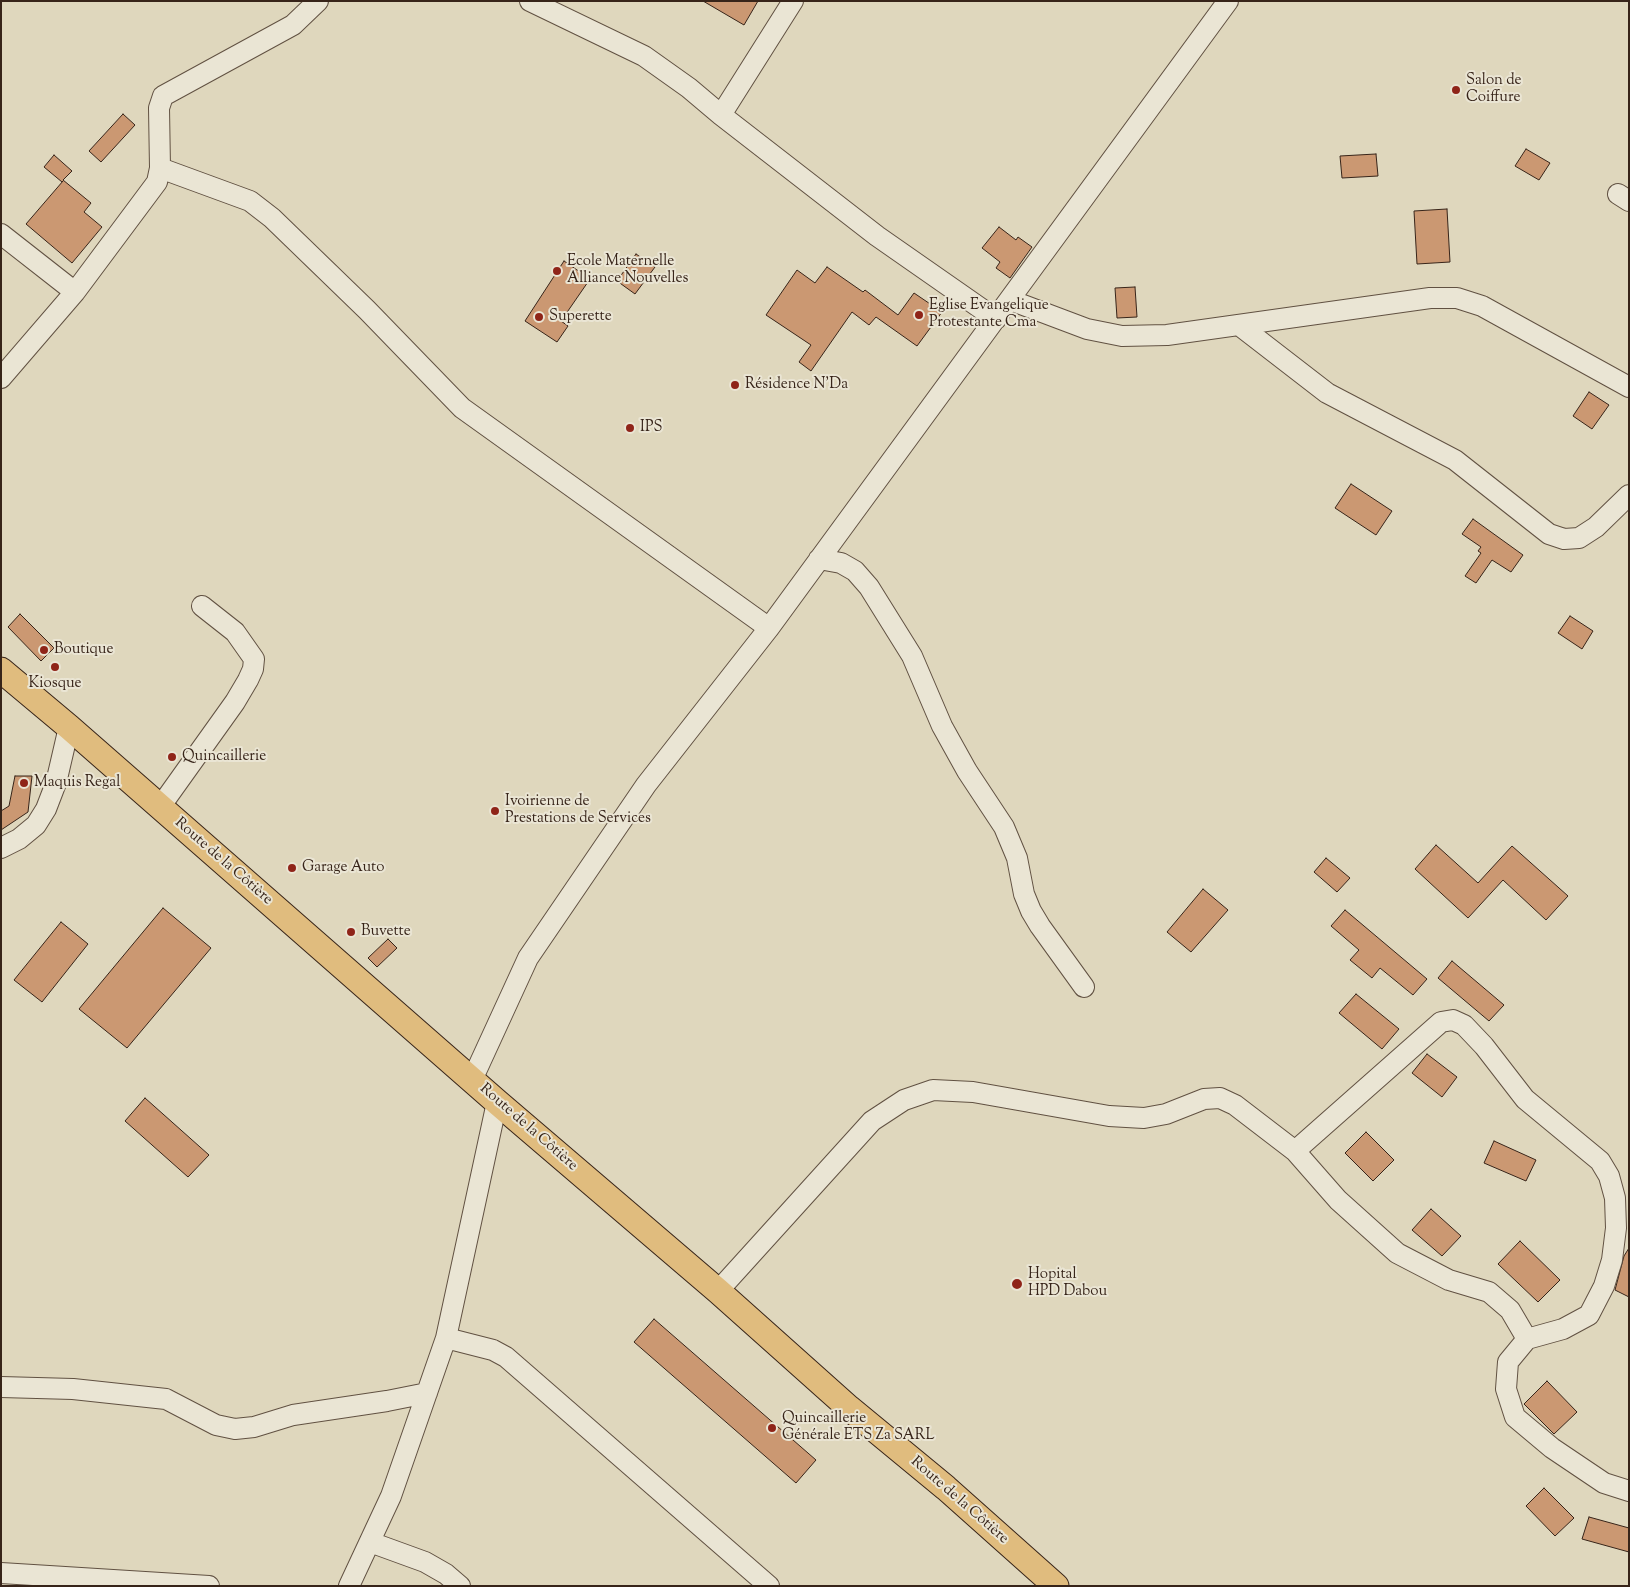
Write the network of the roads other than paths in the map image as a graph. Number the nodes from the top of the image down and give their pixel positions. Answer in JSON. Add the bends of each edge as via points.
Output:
{"nodes":[{"id":1,"x":318,"y":1,"type":"edge"},
{"id":2,"x":530,"y":1,"type":"edge"},
{"id":3,"x":793,"y":1,"type":"edge"},
{"id":4,"x":1228,"y":1,"type":"edge"},
{"id":5,"x":721,"y":115,"type":"junction"},
{"id":6,"x":160,"y":168,"type":"junction"},
{"id":7,"x":1,"y":234,"type":"edge"},
{"id":8,"x":75,"y":292,"type":"junction"},
{"id":9,"x":1010,"y":300,"type":"junction"},
{"id":10,"x":996,"y":319,"type":"junction"},
{"id":11,"x":1239,"y":325,"type":"junction"},
{"id":12,"x":1,"y":378,"type":"edge"},
{"id":13,"x":1629,"y":387,"type":"edge"},
{"id":14,"x":1629,"y":495,"type":"edge"},
{"id":15,"x":819,"y":559,"type":"junction"},
{"id":16,"x":202,"y":606,"type":"dead end"},
{"id":17,"x":769,"y":628,"type":"junction"},
{"id":18,"x":1,"y":670,"type":"edge"},
{"id":19,"x":69,"y":727,"type":"junction"},
{"id":20,"x":160,"y":807,"type":"junction"},
{"id":21,"x":1,"y":848,"type":"edge"},
{"id":22,"x":1084,"y":986,"type":"dead end"},
{"id":23,"x":472,"y":1080,"type":"junction"},
{"id":24,"x":497,"y":1102,"type":"junction"},
{"id":25,"x":1295,"y":1151,"type":"junction"},
{"id":26,"x":718,"y":1292,"type":"junction"},
{"id":27,"x":446,"y":1338,"type":"junction"},
{"id":28,"x":1528,"y":1339,"type":"junction"},
{"id":29,"x":1,"y":1387,"type":"edge"},
{"id":30,"x":427,"y":1393,"type":"junction"},
{"id":31,"x":1629,"y":1491,"type":"edge"},
{"id":32,"x":370,"y":1542,"type":"junction"},
{"id":33,"x":1,"y":1573,"type":"edge"},
{"id":34,"x":209,"y":1586,"type":"edge"},
{"id":35,"x":349,"y":1586,"type":"edge"},
{"id":36,"x":460,"y":1586,"type":"edge"},
{"id":37,"x":769,"y":1586,"type":"edge"},
{"id":38,"x":1056,"y":1586,"type":"edge"}],
"edges":[{"from":1,"to":6,"type":"street","via":[[293,25],[163,96],[159,108]]},
{"from":2,"to":5,"type":"street","via":[[644,56]]},
{"from":3,"to":5,"type":"street"},
{"from":4,"to":9,"type":"street"},
{"from":5,"to":10,"type":"street","via":[[877,236]]},
{"from":6,"to":8,"type":"street","via":[[157,182]]},
{"from":6,"to":17,"type":"street","via":[[250,201],[272,218],[367,310],[462,408]]},
{"from":7,"to":8,"type":"street"},
{"from":8,"to":12,"type":"street"},
{"from":9,"to":10,"type":"street"},
{"from":9,"to":11,"type":"street","via":[[1087,329],[1122,336],[1167,335]]},
{"from":10,"to":15,"type":"street"},
{"from":11,"to":13,"type":"street","via":[[1430,298],[1457,298],[1482,306]]},
{"from":11,"to":14,"type":"street","via":[[1327,393],[1455,460],[1549,534],[1564,539],[1579,538],[1596,527]]},
{"from":15,"to":17,"type":"street"},
{"from":15,"to":22,"type":"street","via":[[842,563],[855,571],[869,587],[912,656],[946,734],[1004,828],[1017,858],[1031,912]]},
{"from":16,"to":20,"type":"street","via":[[236,632],[254,659],[253,669],[235,702]]},
{"from":17,"to":23,"type":"street","via":[[646,785],[528,958]]},
{"from":18,"to":19,"type":"main road","name":"Route de la Côtière"},
{"from":19,"to":20,"type":"main road","name":"Route de la Côtière"},
{"from":19,"to":21,"type":"street","via":[[56,783],[46,809],[36,825]]},
{"from":20,"to":23,"type":"main road","name":"Route de la Côtière"},
{"from":23,"to":24,"type":"main road","name":"Route de la Côtière"},
{"from":24,"to":26,"type":"main road","name":"Route de la Côtière"},
{"from":24,"to":27,"type":"street"},
{"from":25,"to":26,"type":"street","via":[[1235,1105],[1220,1098],[1204,1099],[1166,1114],[1144,1118],[1109,1116],[973,1092],[933,1090],[904,1100],[872,1121]]},
{"from":25,"to":28,"type":"street","via":[[1338,1200],[1397,1253],[1449,1280],[1489,1292],[1510,1310]]},
{"from":25,"to":28,"type":"street","via":[[1442,1022],[1452,1020],[1464,1025],[1525,1099],[1600,1161],[1609,1176],[1615,1198],[1612,1260],[1604,1286],[1589,1315],[1563,1329]]},
{"from":26,"to":38,"type":"main road","name":"Route de la Côtière"},
{"from":27,"to":30,"type":"street"},
{"from":27,"to":37,"type":"street","via":[[506,1357]]},
{"from":28,"to":31,"type":"street","via":[[1508,1362],[1506,1389],[1514,1416],[1552,1448],[1604,1483]]},
{"from":29,"to":30,"type":"street","via":[[73,1389],[166,1400],[216,1425],[235,1429],[254,1427],[293,1415]]},
{"from":30,"to":32,"type":"street","via":[[391,1496]]},
{"from":32,"to":35,"type":"street"},
{"from":32,"to":36,"type":"street","via":[[425,1562]]},
{"from":33,"to":34,"type":"street"}]}
